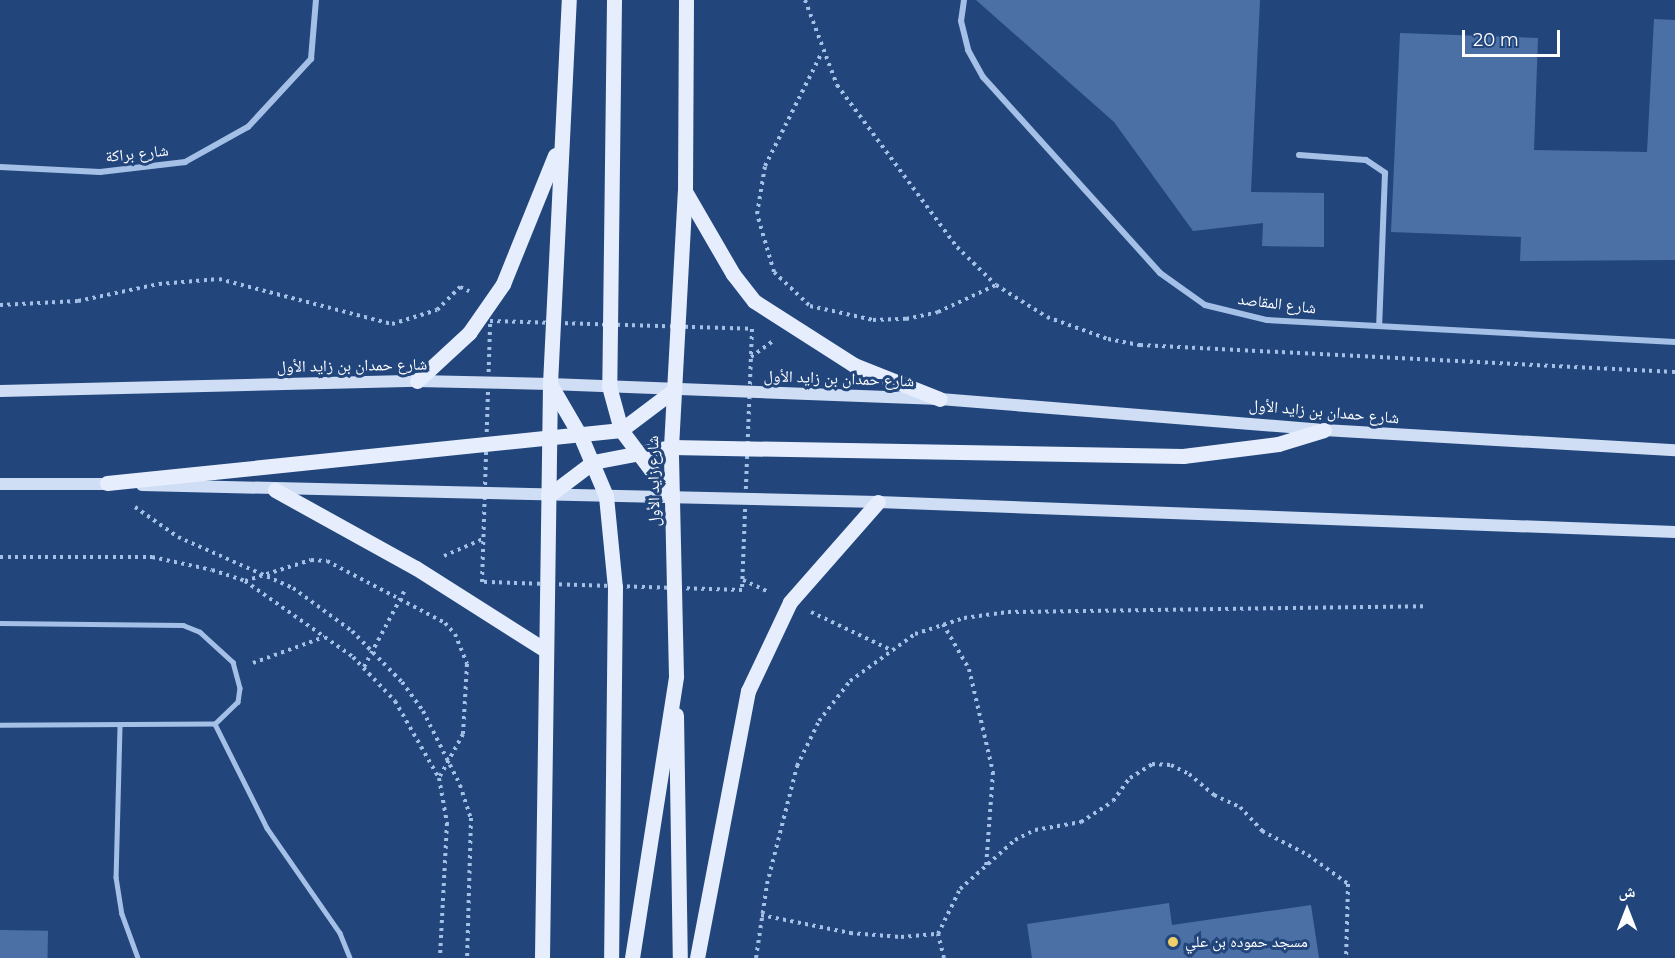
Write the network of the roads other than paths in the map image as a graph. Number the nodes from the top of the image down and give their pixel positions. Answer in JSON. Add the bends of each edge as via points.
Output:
{"nodes":[{"id":1,"x":316,"y":0,"type":"edge"},
{"id":2,"x":569,"y":0,"type":"edge"},
{"id":3,"x":614,"y":0,"type":"edge"},
{"id":4,"x":686,"y":0,"type":"edge"},
{"id":5,"x":964,"y":0,"type":"edge"},
{"id":6,"x":560,"y":144,"type":"junction"},
{"id":7,"x":1299,"y":155,"type":"dead end"},
{"id":8,"x":0,"y":166,"type":"edge"},
{"id":9,"x":685,"y":192,"type":"junction"},
{"id":10,"x":1379,"y":326,"type":"junction"},
{"id":11,"x":1675,"y":342,"type":"edge"},
{"id":12,"x":417,"y":381,"type":"junction"},
{"id":13,"x":550,"y":384,"type":"junction"},
{"id":14,"x":609,"y":386,"type":"junction"},
{"id":15,"x":674,"y":390,"type":"junction"},
{"id":16,"x":0,"y":391,"type":"edge"},
{"id":17,"x":940,"y":399,"type":"junction"},
{"id":18,"x":621,"y":430,"type":"junction"},
{"id":19,"x":1324,"y":430,"type":"junction"},
{"id":20,"x":581,"y":437,"type":"junction"},
{"id":21,"x":549,"y":440,"type":"junction"},
{"id":22,"x":671,"y":447,"type":"junction"},
{"id":23,"x":1675,"y":450,"type":"edge"},
{"id":24,"x":634,"y":452,"type":"junction"},
{"id":25,"x":593,"y":462,"type":"junction"},
{"id":26,"x":106,"y":483,"type":"junction"},
{"id":27,"x":0,"y":484,"type":"edge"},
{"id":28,"x":275,"y":490,"type":"junction"},
{"id":29,"x":548,"y":496,"type":"junction"},
{"id":30,"x":606,"y":496,"type":"junction"},
{"id":31,"x":672,"y":498,"type":"junction"},
{"id":32,"x":878,"y":501,"type":"junction"},
{"id":33,"x":1675,"y":532,"type":"edge"},
{"id":34,"x":0,"y":623,"type":"edge"},
{"id":35,"x":545,"y":650,"type":"junction"},
{"id":36,"x":676,"y":676,"type":"junction"},
{"id":37,"x":215,"y":724,"type":"junction"},
{"id":38,"x":0,"y":725,"type":"edge"},
{"id":39,"x":120,"y":726,"type":"junction"},
{"id":40,"x":138,"y":958,"type":"edge"},
{"id":41,"x":350,"y":958,"type":"edge"},
{"id":42,"x":542,"y":958,"type":"edge"},
{"id":43,"x":611,"y":958,"type":"edge"},
{"id":44,"x":632,"y":958,"type":"edge"},
{"id":45,"x":680,"y":958,"type":"edge"},
{"id":46,"x":697,"y":958,"type":"edge"}],
"edges":[{"from":1,"to":8,"type":"street","name":"شارع براكة","via":[[311,59],[248,127],[185,162],[100,172]]},
{"from":2,"to":6,"type":"main road"},
{"from":3,"to":14,"type":"main road"},
{"from":4,"to":9,"type":"main road","name":"شارع زايد الأول"},
{"from":5,"to":10,"type":"street","name":"شارع المقاصد","via":[[961,21],[983,77],[1179,290],[1236,315]]},
{"from":6,"to":12,"type":"main road","via":[[503,284],[469,333]]},
{"from":6,"to":13,"type":"main road"},
{"from":7,"to":10,"type":"street","via":[[1366,160],[1385,173]]},
{"from":9,"to":15,"type":"main road","name":"شارع زايد الأول"},
{"from":9,"to":17,"type":"main road","via":[[733,274],[754,301],[790,328],[854,365]]},
{"from":10,"to":11,"type":"street","name":"شارع المقاصد"},
{"from":12,"to":13,"type":"main road","name":"شارع حمدان بن زايد الأول"},
{"from":12,"to":16,"type":"main road","name":"شارع حمدان بن زايد الأول"},
{"from":13,"to":14,"type":"main road","name":"شارع حمدان بن زايد الأول"},
{"from":13,"to":20,"type":"main road"},
{"from":13,"to":21,"type":"main road"},
{"from":14,"to":15,"type":"main road","name":"شارع حمدان بن زايد الأول"},
{"from":14,"to":18,"type":"main road"},
{"from":15,"to":17,"type":"main road","name":"شارع حمدان بن زايد الأول"},
{"from":15,"to":18,"type":"main road"},
{"from":15,"to":22,"type":"main road","name":"شارع زايد الأول"},
{"from":17,"to":19,"type":"main road","name":"شارع حمدان بن زايد الأول"},
{"from":18,"to":20,"type":"main road"},
{"from":18,"to":24,"type":"main road"},
{"from":19,"to":22,"type":"main road","via":[[1243,450],[1160,457]]},
{"from":19,"to":23,"type":"main road","name":"شارع حمدان بن زايد الأول"},
{"from":20,"to":21,"type":"main road"},
{"from":20,"to":25,"type":"main road"},
{"from":21,"to":26,"type":"main road"},
{"from":21,"to":29,"type":"main road"},
{"from":22,"to":24,"type":"main road"},
{"from":22,"to":31,"type":"main road","name":"شارع زايد الأول"},
{"from":24,"to":25,"type":"main road"},
{"from":24,"to":31,"type":"main road"},
{"from":25,"to":29,"type":"main road"},
{"from":25,"to":30,"type":"main road"},
{"from":26,"to":27,"type":"main road"},
{"from":26,"to":28,"type":"main road"},
{"from":28,"to":29,"type":"main road"},
{"from":28,"to":35,"type":"main road","via":[[416,568]]},
{"from":29,"to":30,"type":"main road"},
{"from":29,"to":35,"type":"main road"},
{"from":30,"to":31,"type":"main road"},
{"from":30,"to":43,"type":"main road","via":[[615,586]]},
{"from":31,"to":32,"type":"main road"},
{"from":31,"to":36,"type":"main road","name":"شارع زايد الأول"},
{"from":32,"to":33,"type":"main road"},
{"from":32,"to":46,"type":"main road","via":[[790,602],[748,691]]},
{"from":34,"to":37,"type":"lane","via":[[183,625],[215,643],[236,669],[238,702]]},
{"from":35,"to":42,"type":"main road"},
{"from":36,"to":44,"type":"main road","name":"شارع زايد الأول"},
{"from":36,"to":45,"type":"main road"},
{"from":37,"to":39,"type":"lane"},
{"from":37,"to":41,"type":"lane","via":[[267,828],[340,933]]},
{"from":38,"to":39,"type":"lane"},
{"from":39,"to":40,"type":"lane","via":[[116,877],[122,914]]}]}
